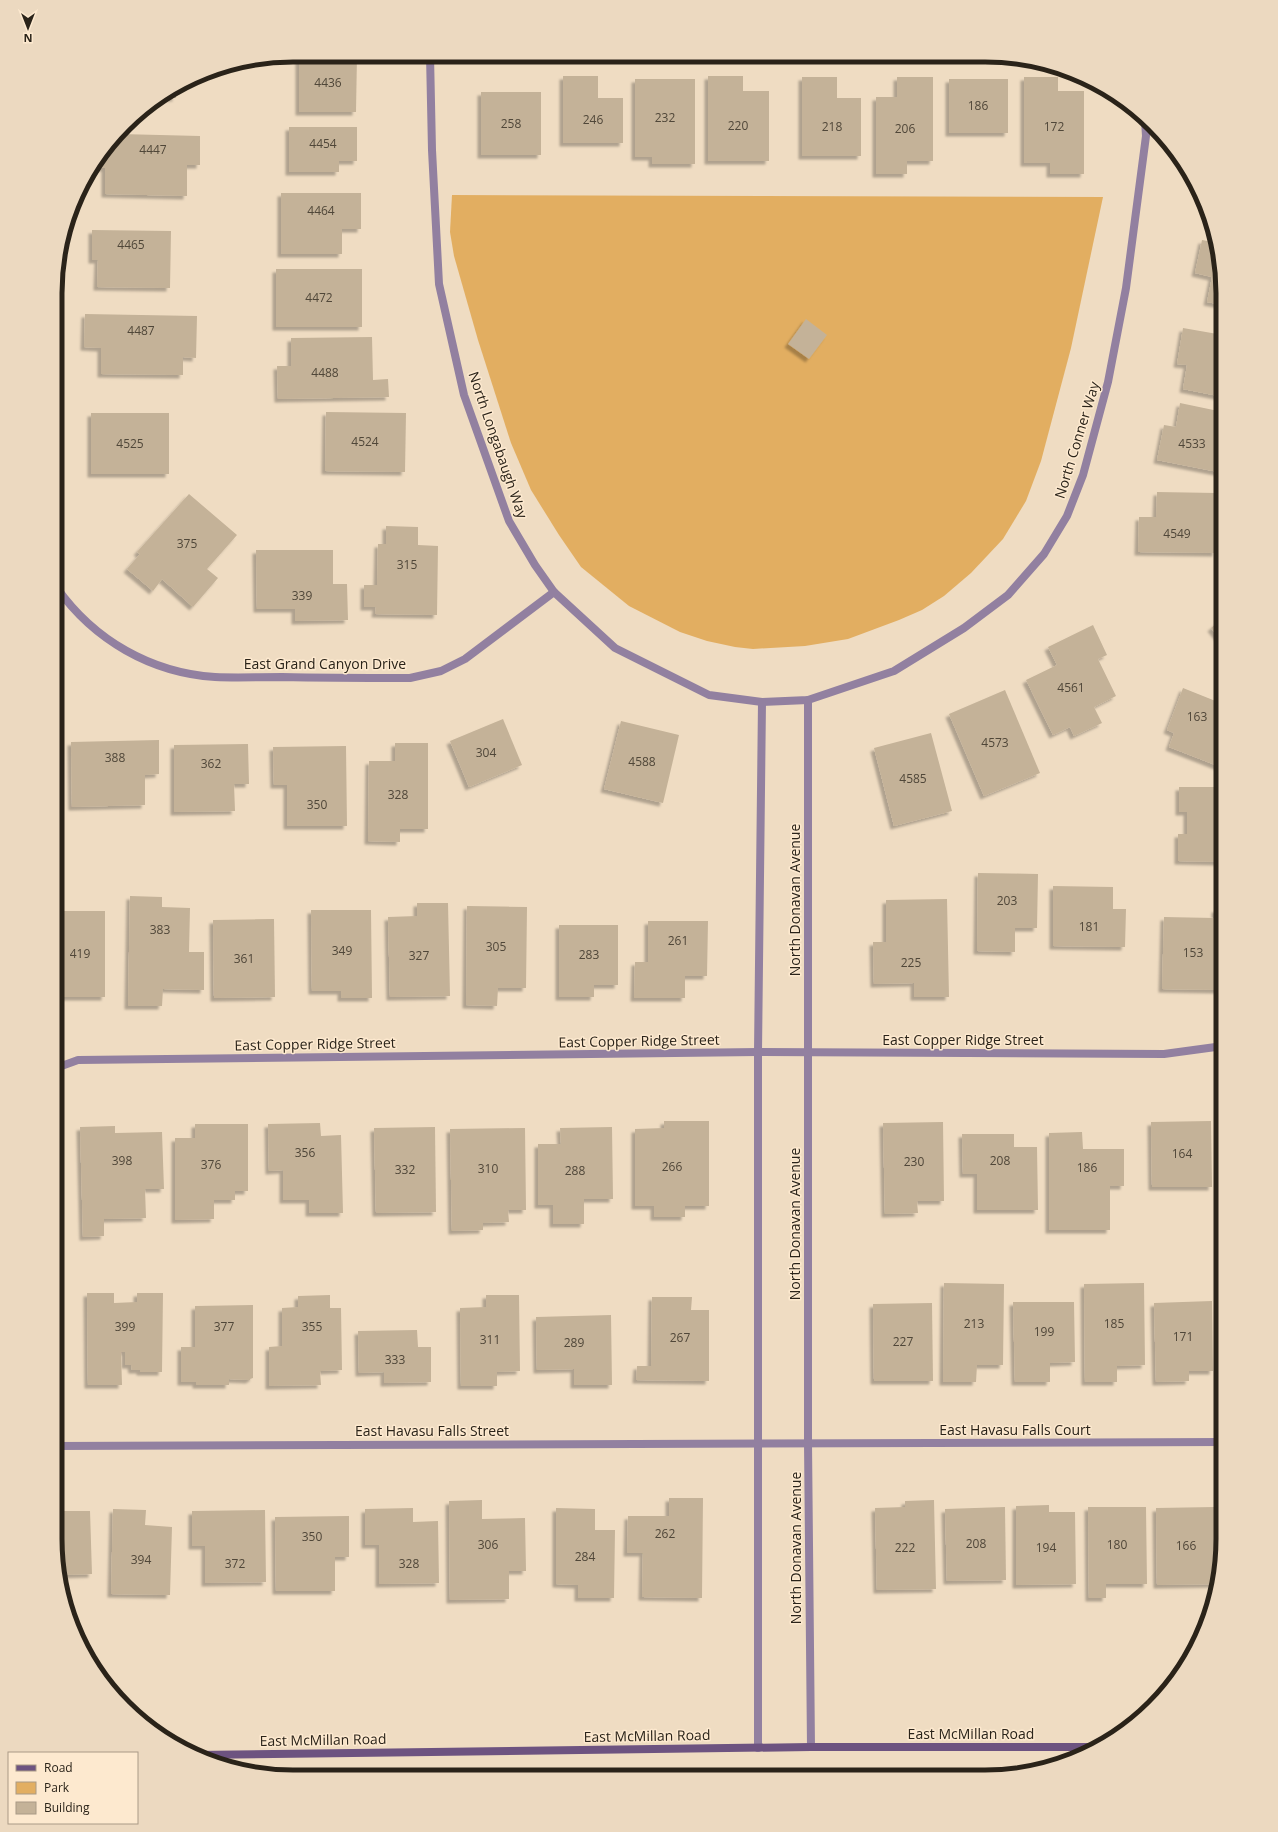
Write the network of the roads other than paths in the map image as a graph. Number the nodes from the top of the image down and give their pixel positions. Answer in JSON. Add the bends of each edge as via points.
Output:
{"nodes":[{"id":1,"x":430,"y":62,"type":"edge"},
{"id":2,"x":1146,"y":128,"type":"edge"},
{"id":3,"x":554,"y":592,"type":"junction"},
{"id":4,"x":62,"y":595,"type":"edge"},
{"id":5,"x":808,"y":700,"type":"junction"},
{"id":6,"x":762,"y":702,"type":"junction"},
{"id":7,"x":1216,"y":1047,"type":"edge"},
{"id":8,"x":758,"y":1052,"type":"junction"},
{"id":9,"x":808,"y":1052,"type":"junction"},
{"id":10,"x":62,"y":1066,"type":"edge"},
{"id":11,"x":1216,"y":1442,"type":"edge"},
{"id":12,"x":758,"y":1443,"type":"junction"},
{"id":13,"x":808,"y":1443,"type":"junction"},
{"id":14,"x":62,"y":1446,"type":"edge"},
{"id":15,"x":811,"y":1747,"type":"junction"},
{"id":16,"x":1085,"y":1747,"type":"edge"},
{"id":17,"x":758,"y":1748,"type":"junction"},
{"id":18,"x":211,"y":1755,"type":"edge"}],
"edges":[{"from":1,"to":3,"type":"street","name":"North Longabaugh Way","via":[[439,284],[464,395],[509,521]]},
{"from":2,"to":5,"type":"street","name":"North Conner Way","via":[[1126,288],[1108,382],[1083,475],[1067,516],[1044,554],[1008,595],[964,628],[894,671]]},
{"from":3,"to":4,"type":"street","name":"East Grand Canyon Drive","via":[[465,659],[441,671],[410,678],[215,677],[180,672],[147,662],[126,652],[85,621]]},
{"from":3,"to":6,"type":"street","name":"North Longabaugh Way","via":[[615,648],[709,695]]},
{"from":5,"to":6,"type":"street","name":"North Conner Way"},
{"from":5,"to":9,"type":"street","name":"North Donavan Avenue"},
{"from":6,"to":8,"type":"street"},
{"from":7,"to":9,"type":"street","name":"East Copper Ridge Street","via":[[1164,1054]]},
{"from":8,"to":9,"type":"street","name":"East Copper Ridge Street"},
{"from":8,"to":10,"type":"street","name":"East Copper Ridge Street","via":[[78,1060]]},
{"from":8,"to":12,"type":"street"},
{"from":9,"to":13,"type":"street","name":"North Donavan Avenue"},
{"from":11,"to":13,"type":"street","name":"East Havasu Falls Court"},
{"from":12,"to":13,"type":"street","name":"East Havasu Falls Street"},
{"from":12,"to":14,"type":"street","name":"East Havasu Falls Street"},
{"from":12,"to":17,"type":"street"},
{"from":13,"to":15,"type":"street","name":"North Donavan Avenue"},
{"from":15,"to":16,"type":"main road","name":"East McMillan Road"},
{"from":15,"to":17,"type":"main road","name":"East McMillan Road"},
{"from":17,"to":18,"type":"main road","name":"East McMillan Road"}]}
